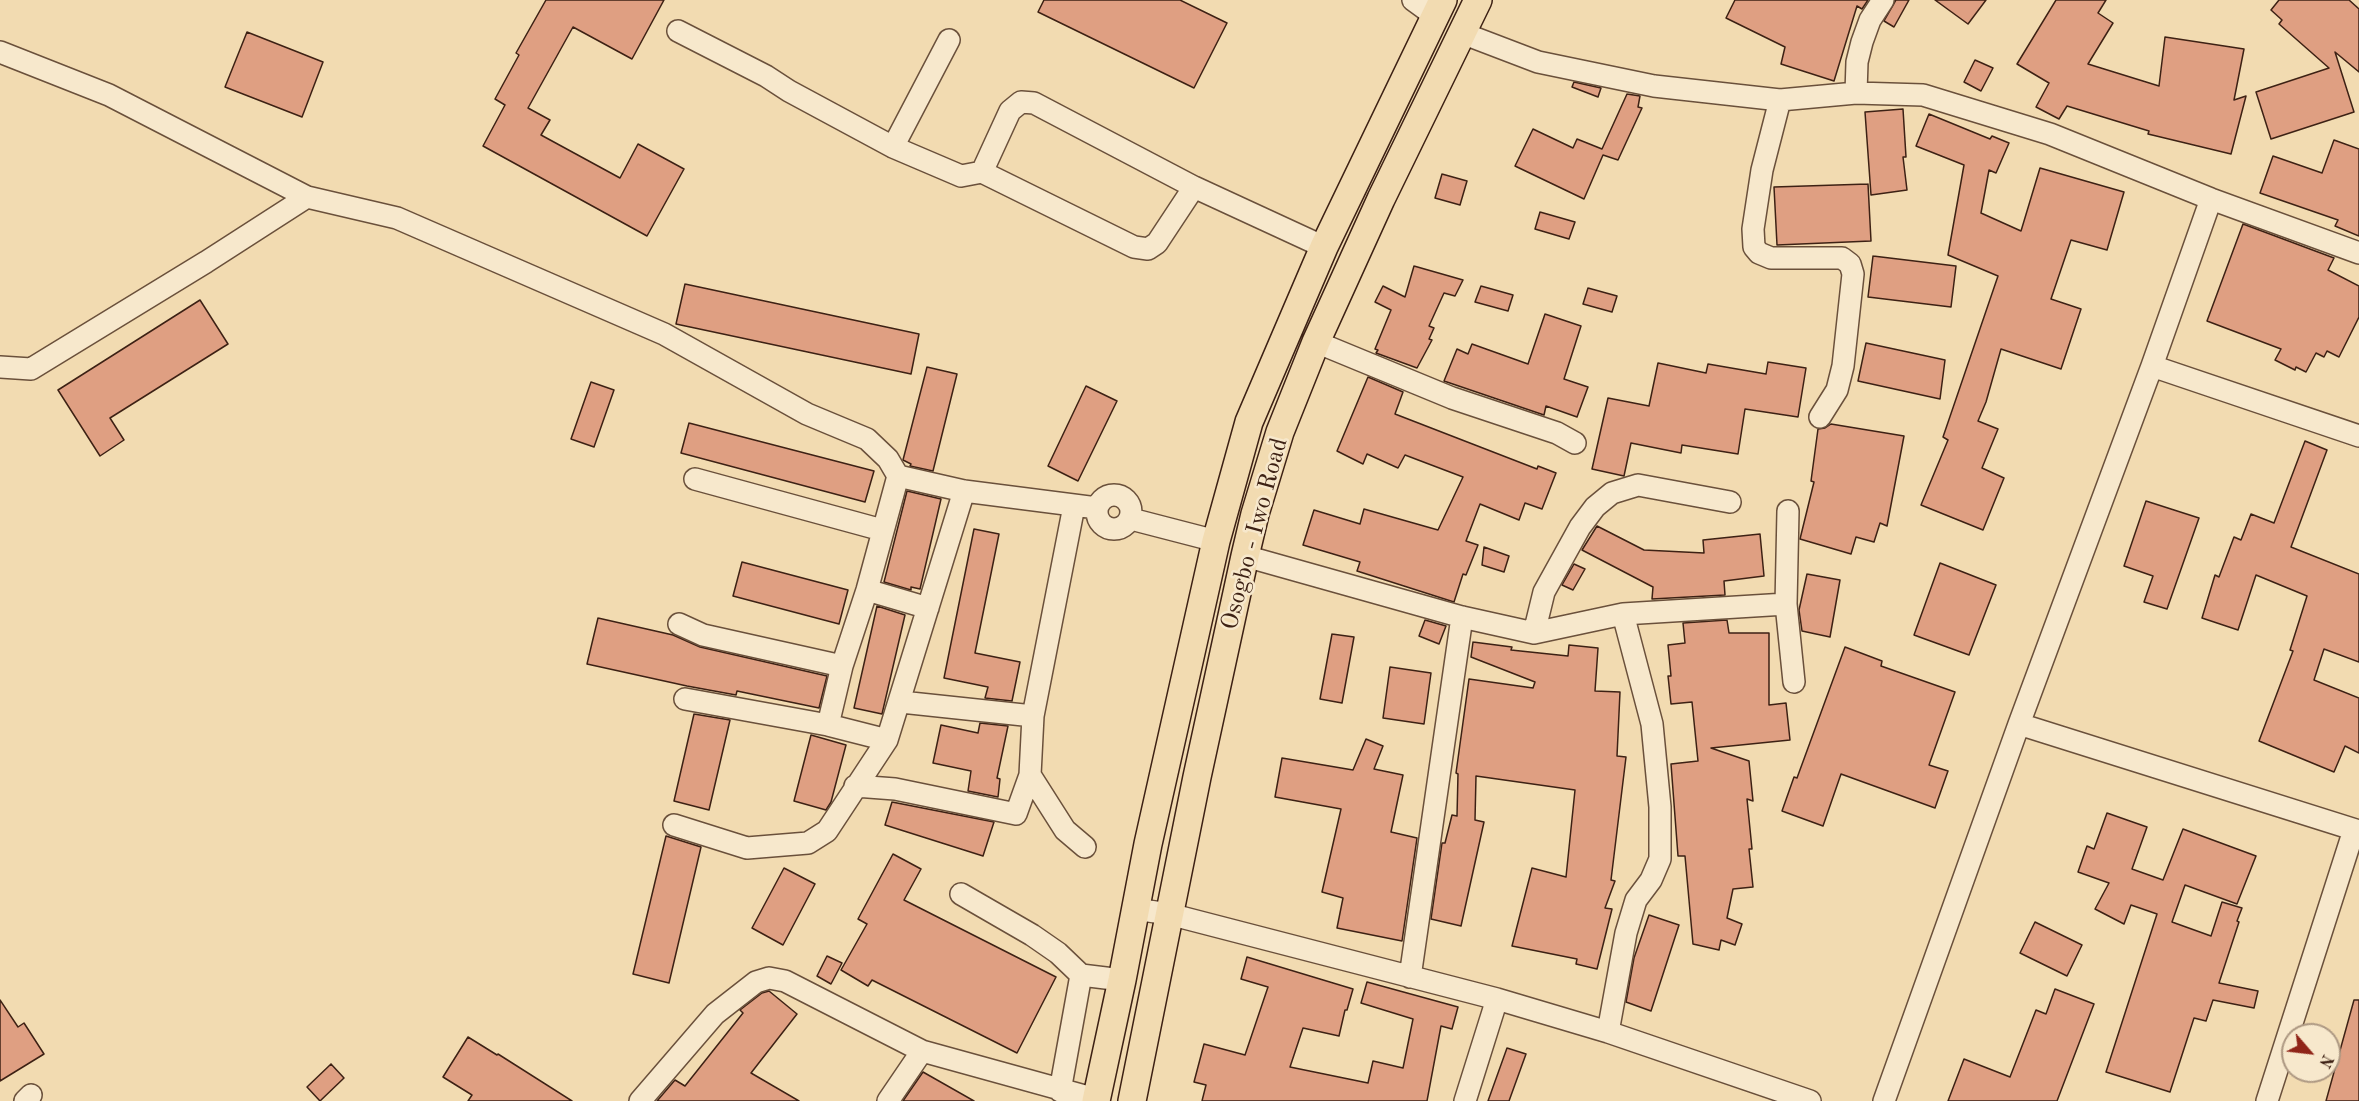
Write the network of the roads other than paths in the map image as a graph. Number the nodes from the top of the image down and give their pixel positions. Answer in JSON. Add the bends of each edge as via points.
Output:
{"nodes":[{"id":1,"x":1413,"y":0,"type":"edge"},
{"id":2,"x":1478,"y":0,"type":"edge"},
{"id":3,"x":1883,"y":0,"type":"edge"},
{"id":4,"x":1439,"y":8,"type":"edge"},
{"id":5,"x":678,"y":31,"type":"dead end"},
{"id":6,"x":1462,"y":33,"type":"junction"},
{"id":7,"x":949,"y":40,"type":"dead end"},
{"id":8,"x":0,"y":52,"type":"edge"},
{"id":9,"x":1856,"y":93,"type":"junction"},
{"id":10,"x":1780,"y":100,"type":"junction"},
{"id":11,"x":1391,"y":107,"type":"junction"},
{"id":12,"x":1420,"y":120,"type":"junction"},
{"id":13,"x":893,"y":147,"type":"junction"},
{"id":14,"x":982,"y":172,"type":"junction"},
{"id":15,"x":1194,"y":187,"type":"junction"},
{"id":16,"x":307,"y":197,"type":"junction"},
{"id":17,"x":2211,"y":198,"type":"junction"},
{"id":18,"x":1324,"y":248,"type":"junction"},
{"id":19,"x":2359,"y":253,"type":"edge"},
{"id":20,"x":1316,"y":342,"type":"junction"},
{"id":21,"x":2152,"y":366,"type":"junction"},
{"id":22,"x":0,"y":367,"type":"edge"},
{"id":23,"x":1820,"y":417,"type":"dead end"},
{"id":24,"x":2359,"y":436,"type":"edge"},
{"id":25,"x":1575,"y":443,"type":"dead end"},
{"id":26,"x":898,"y":476,"type":"junction"},
{"id":27,"x":694,"y":479,"type":"dead end"},
{"id":28,"x":964,"y":491,"type":"junction"},
{"id":29,"x":1731,"y":502,"type":"dead end"},
{"id":30,"x":1074,"y":506,"type":"junction"},
{"id":31,"x":1788,"y":511,"type":"dead end"},
{"id":32,"x":882,"y":530,"type":"junction"},
{"id":33,"x":1216,"y":541,"type":"junction"},
{"id":34,"x":1245,"y":556,"type":"junction"},
{"id":35,"x":867,"y":590,"type":"junction"},
{"id":36,"x":1786,"y":604,"type":"junction"},
{"id":37,"x":928,"y":608,"type":"junction"},
{"id":38,"x":1623,"y":614,"type":"junction"},
{"id":39,"x":1462,"y":617,"type":"junction"},
{"id":40,"x":679,"y":624,"type":"dead end"},
{"id":41,"x":1534,"y":633,"type":"junction"},
{"id":42,"x":842,"y":666,"type":"junction"},
{"id":43,"x":1794,"y":682,"type":"dead end"},
{"id":44,"x":685,"y":699,"type":"dead end"},
{"id":45,"x":900,"y":702,"type":"junction"},
{"id":46,"x":1034,"y":716,"type":"junction"},
{"id":47,"x":2019,"y":724,"type":"junction"},
{"id":48,"x":828,"y":725,"type":"junction"},
{"id":49,"x":887,"y":740,"type":"junction"},
{"id":50,"x":1030,"y":775,"type":"junction"},
{"id":51,"x":855,"y":786,"type":"junction"},
{"id":52,"x":674,"y":825,"type":"dead end"},
{"id":53,"x":2357,"y":830,"type":"edge"},
{"id":54,"x":1085,"y":847,"type":"dead end"},
{"id":55,"x":961,"y":894,"type":"dead end"},
{"id":56,"x":1136,"y":909,"type":"junction"},
{"id":57,"x":1169,"y":914,"type":"junction"},
{"id":58,"x":1081,"y":975,"type":"junction"},
{"id":59,"x":1410,"y":977,"type":"junction"},
{"id":60,"x":1122,"y":980,"type":"junction"},
{"id":61,"x":1497,"y":999,"type":"junction"},
{"id":62,"x":1608,"y":1032,"type":"junction"},
{"id":63,"x":922,"y":1051,"type":"junction"},
{"id":64,"x":1060,"y":1091,"type":"junction"},
{"id":65,"x":1096,"y":1100,"type":"edge"},
{"id":66,"x":640,"y":1101,"type":"edge"},
{"id":67,"x":888,"y":1101,"type":"edge"},
{"id":68,"x":1132,"y":1101,"type":"edge"},
{"id":69,"x":1465,"y":1101,"type":"edge"},
{"id":70,"x":1810,"y":1101,"type":"edge"},
{"id":71,"x":1884,"y":1101,"type":"edge"},
{"id":72,"x":2267,"y":1101,"type":"edge"}],
"edges":[{"from":1,"to":4,"type":"street"},
{"from":2,"to":6,"type":"main road","name":"Osogbo - Iwo Road"},
{"from":3,"to":9,"type":"street","via":[[1862,42]]},
{"from":4,"to":11,"type":"main road","name":"Osogbo - Iwo Road"},
{"from":5,"to":13,"type":"street"},
{"from":6,"to":10,"type":"street","via":[[1538,62],[1654,86]]},
{"from":6,"to":12,"type":"main road","name":"Osogbo - Iwo Road"},
{"from":7,"to":13,"type":"street"},
{"from":8,"to":16,"type":"street","via":[[109,95]]},
{"from":9,"to":10,"type":"street"},
{"from":9,"to":17,"type":"street","via":[[1934,98],[2050,134]]},
{"from":10,"to":23,"type":"street","via":[[1762,170],[1754,247],[1771,258],[1842,258],[1853,273],[1844,366],[1838,390]]},
{"from":11,"to":12,"type":"main road"},
{"from":11,"to":18,"type":"main road","name":"Osogbo - Iwo Road"},
{"from":12,"to":20,"type":"main road","name":"Osogbo - Iwo Road"},
{"from":13,"to":14,"type":"street","via":[[961,176]]},
{"from":14,"to":15,"type":"street","via":[[1134,247],[1148,249],[1157,243]]},
{"from":14,"to":15,"type":"street","via":[[1010,111],[1021,102],[1034,103]]},
{"from":15,"to":18,"type":"street"},
{"from":16,"to":22,"type":"street","via":[[32,369]]},
{"from":16,"to":26,"type":"street","via":[[397,219],[664,333],[807,414],[867,439],[888,459]]},
{"from":17,"to":19,"type":"street"},
{"from":17,"to":21,"type":"street"},
{"from":18,"to":33,"type":"main road","name":"Osogbo - Iwo Road","via":[[1250,422]]},
{"from":20,"to":25,"type":"street"},
{"from":20,"to":34,"type":"main road","name":"Osogbo - Iwo Road","via":[[1280,432]]},
{"from":21,"to":24,"type":"street"},
{"from":21,"to":47,"type":"street"},
{"from":26,"to":28,"type":"street"},
{"from":26,"to":32,"type":"street"},
{"from":27,"to":32,"type":"street"},
{"from":28,"to":30,"type":"street"},
{"from":28,"to":37,"type":"street"},
{"from":29,"to":41,"type":"street","via":[[1638,486],[1612,492],[1580,527],[1544,592]]},
{"from":30,"to":33,"type":"street","via":[[1097,508],[1107,496],[1118,495],[1131,507],[1131,519]]},
{"from":30,"to":46,"type":"street"},
{"from":31,"to":36,"type":"street"},
{"from":32,"to":35,"type":"street"},
{"from":33,"to":56,"type":"main road","name":"Osogbo - Iwo Road"},
{"from":34,"to":39,"type":"street"},
{"from":34,"to":57,"type":"main road","name":"Osogbo - Iwo Road"},
{"from":35,"to":37,"type":"street"},
{"from":35,"to":42,"type":"street"},
{"from":36,"to":38,"type":"street"},
{"from":36,"to":43,"type":"street"},
{"from":37,"to":45,"type":"street"},
{"from":38,"to":41,"type":"street"},
{"from":38,"to":62,"type":"street","via":[[1652,724],[1660,807],[1660,859],[1636,900],[1629,922]]},
{"from":39,"to":41,"type":"street"},
{"from":39,"to":59,"type":"street"},
{"from":40,"to":42,"type":"street","via":[[703,635]]},
{"from":42,"to":48,"type":"street"},
{"from":44,"to":48,"type":"street"},
{"from":45,"to":46,"type":"street"},
{"from":45,"to":49,"type":"street"},
{"from":46,"to":50,"type":"street"},
{"from":47,"to":53,"type":"street"},
{"from":47,"to":71,"type":"street"},
{"from":48,"to":49,"type":"street"},
{"from":49,"to":51,"type":"street"},
{"from":50,"to":51,"type":"street","via":[[1016,814],[895,789]]},
{"from":50,"to":54,"type":"street","via":[[1065,830]]},
{"from":51,"to":52,"type":"street","via":[[827,831],[808,843],[747,848]]},
{"from":53,"to":72,"type":"street"},
{"from":55,"to":58,"type":"street","via":[[1032,934]]},
{"from":56,"to":57,"type":"street"},
{"from":56,"to":60,"type":"main road","name":"Osogbo - Iwo Road"},
{"from":57,"to":59,"type":"street"},
{"from":57,"to":68,"type":"main road","name":"Osogbo - Iwo Road"},
{"from":58,"to":60,"type":"street"},
{"from":58,"to":64,"type":"street"},
{"from":59,"to":61,"type":"street"},
{"from":60,"to":65,"type":"main road","name":"Osogbo - Iwo Road"},
{"from":61,"to":62,"type":"street"},
{"from":61,"to":69,"type":"street"},
{"from":62,"to":70,"type":"street"},
{"from":63,"to":64,"type":"street"},
{"from":63,"to":66,"type":"street","via":[[785,981],[769,978],[756,982],[715,1014]]},
{"from":63,"to":67,"type":"street"},
{"from":64,"to":65,"type":"street"}]}
